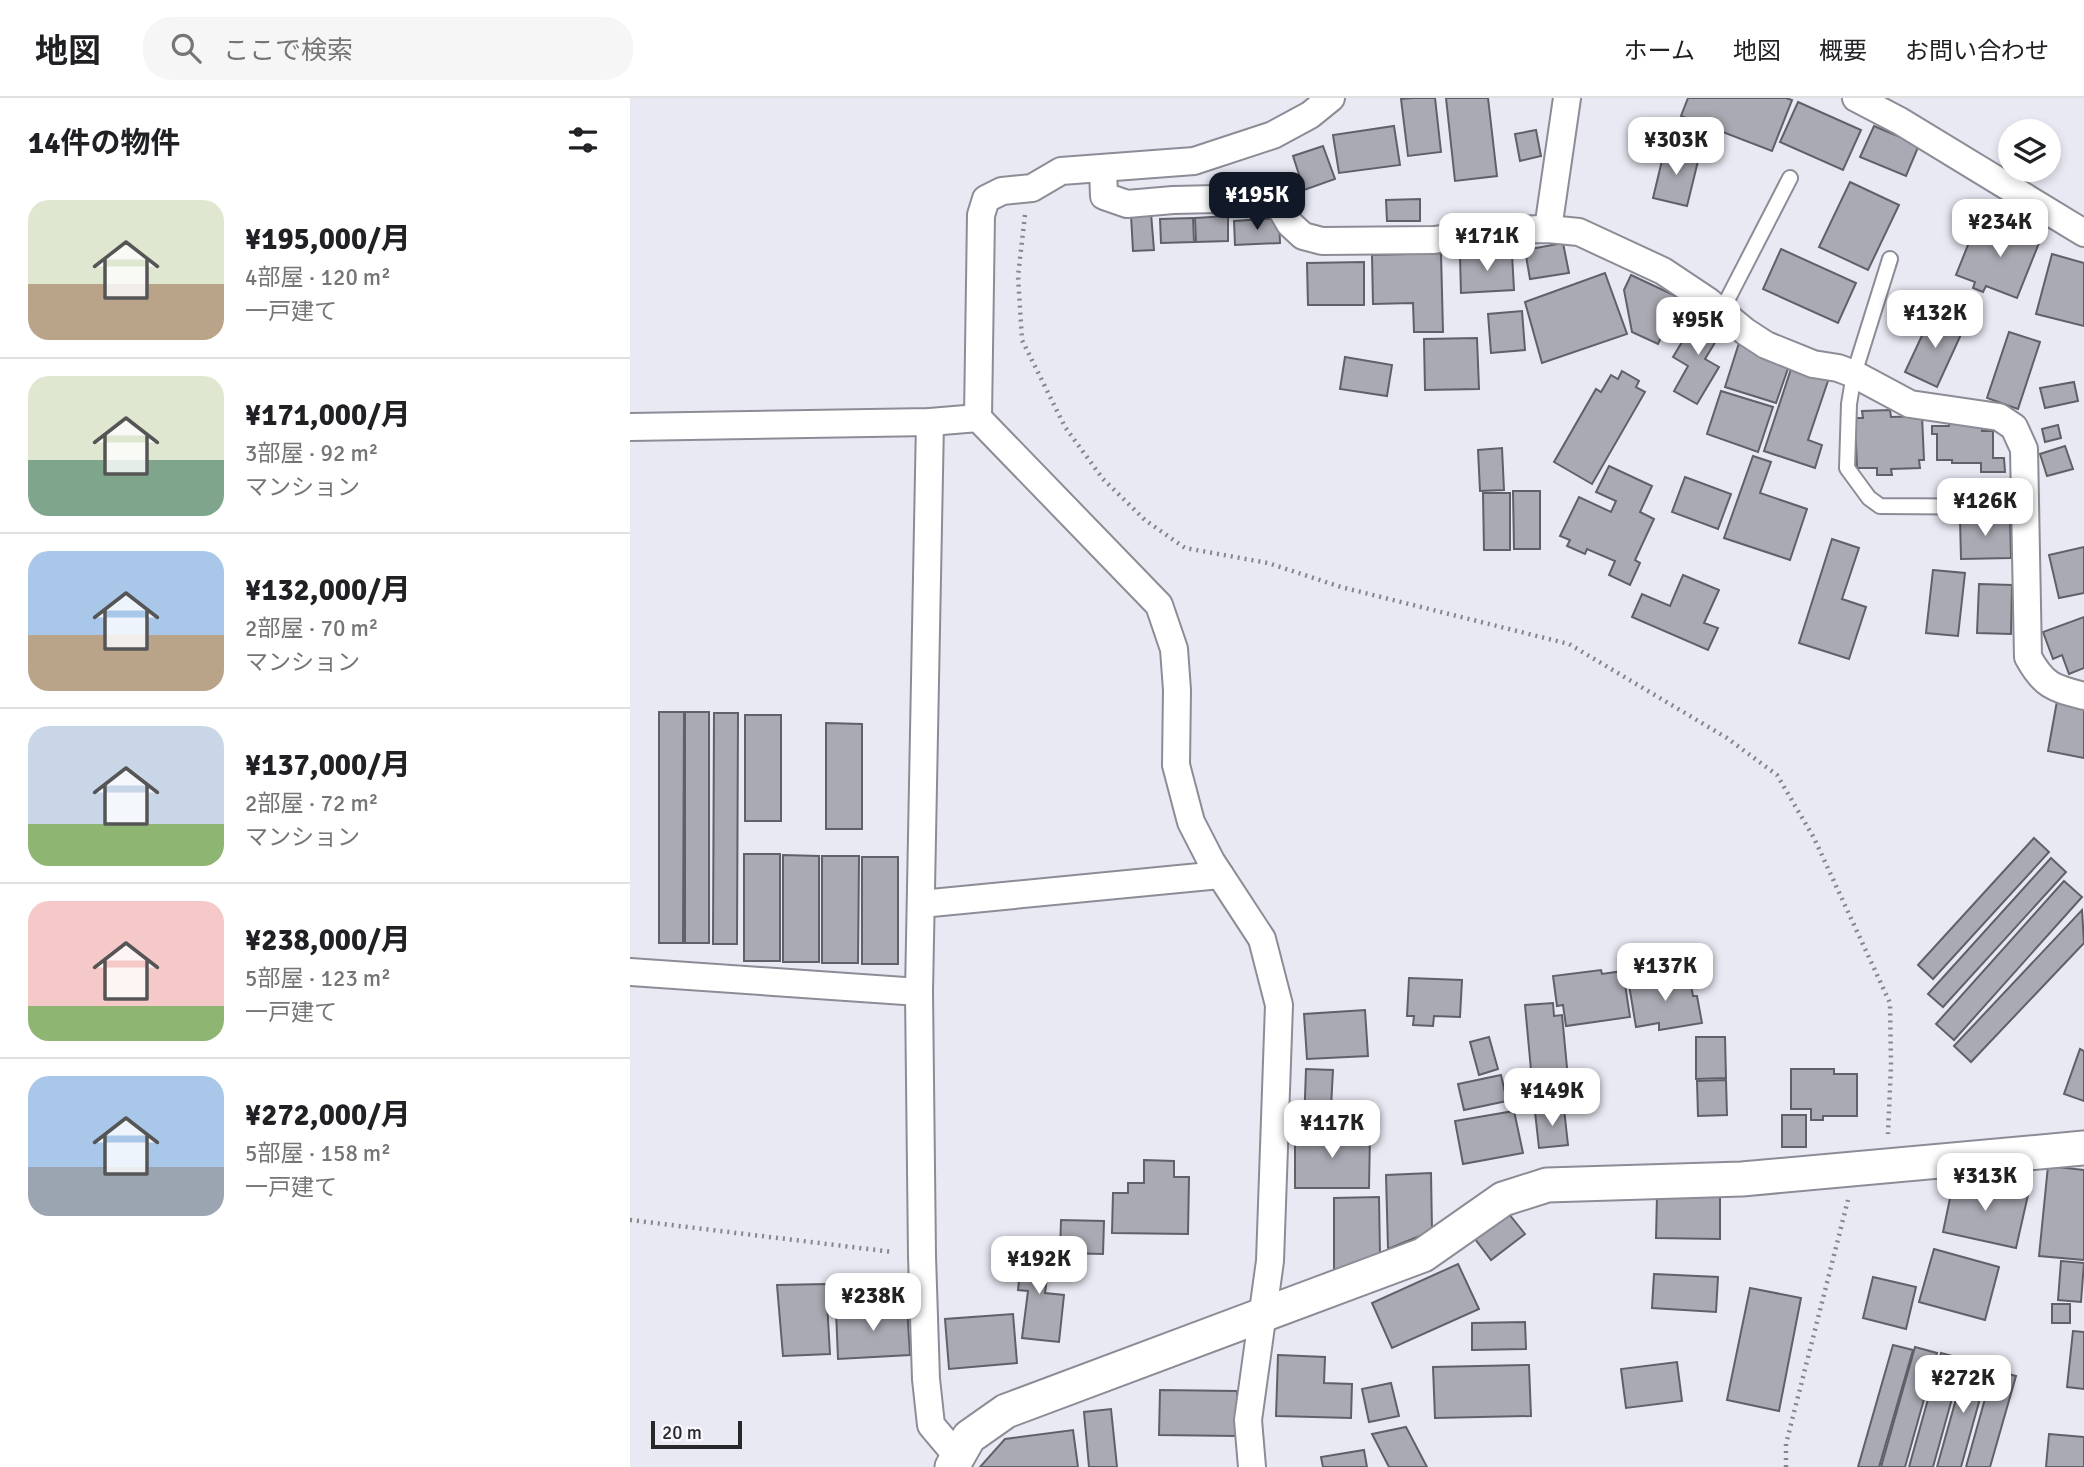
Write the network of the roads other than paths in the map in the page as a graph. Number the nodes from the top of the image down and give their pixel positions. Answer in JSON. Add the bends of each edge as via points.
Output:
{"nodes":[{"id":1,"x":1331,"y":98,"type":"edge"},
{"id":2,"x":1567,"y":98,"type":"edge"},
{"id":3,"x":1856,"y":98,"type":"edge"},
{"id":4,"x":1103,"y":169,"type":"junction"},
{"id":5,"x":1790,"y":178,"type":"dead end"},
{"id":6,"x":1548,"y":229,"type":"junction"},
{"id":7,"x":2084,"y":233,"type":"edge"},
{"id":8,"x":1890,"y":258,"type":"dead end"},
{"id":9,"x":1721,"y":312,"type":"junction"},
{"id":10,"x":1854,"y":373,"type":"junction"},
{"id":11,"x":978,"y":418,"type":"junction"},
{"id":12,"x":930,"y":422,"type":"junction"},
{"id":13,"x":630,"y":427,"type":"edge"},
{"id":14,"x":2026,"y":507,"type":"junction"},
{"id":15,"x":2084,"y":696,"type":"edge"},
{"id":16,"x":1220,"y":875,"type":"junction"},
{"id":17,"x":921,"y":904,"type":"junction"},
{"id":18,"x":630,"y":972,"type":"edge"},
{"id":19,"x":919,"y":992,"type":"junction"},
{"id":20,"x":2084,"y":1148,"type":"edge"},
{"id":21,"x":1262,"y":1314,"type":"junction"},
{"id":22,"x":955,"y":1462,"type":"edge"},
{"id":23,"x":1252,"y":1467,"type":"edge"}],
"edges":[{"from":1,"to":4,"type":"street","via":[[1273,135],[1194,161]]},
{"from":2,"to":6,"type":"street"},
{"from":3,"to":7,"type":"street"},
{"from":4,"to":6,"type":"street","via":[[1104,196],[1127,204],[1262,198],[1279,205],[1303,236],[1322,241],[1434,240]]},
{"from":4,"to":11,"type":"street","via":[[1061,171],[1032,188],[1002,191],[986,199],[981,215]]},
{"from":5,"to":9,"type":"lane"},
{"from":6,"to":9,"type":"street","via":[[1579,232],[1663,271]]},
{"from":8,"to":10,"type":"lane"},
{"from":9,"to":10,"type":"street","via":[[1766,345],[1813,364]]},
{"from":10,"to":14,"type":"street","via":[[1910,404],[1999,417],[2014,427],[2024,449]]},
{"from":10,"to":14,"type":"lane","via":[[1847,468],[1869,498],[1880,506]]},
{"from":11,"to":12,"type":"street"},
{"from":11,"to":16,"type":"street","via":[[1159,605],[1174,649],[1176,765],[1191,822]]},
{"from":12,"to":13,"type":"street"},
{"from":12,"to":17,"type":"street"},
{"from":14,"to":15,"type":"street","via":[[2028,657],[2039,677],[2055,689]]},
{"from":16,"to":17,"type":"street"},
{"from":16,"to":21,"type":"street","via":[[1262,939],[1279,1005],[1270,1261]]},
{"from":17,"to":19,"type":"street"},
{"from":18,"to":19,"type":"street"},
{"from":19,"to":22,"type":"street","via":[[926,1379],[931,1425]]},
{"from":20,"to":21,"type":"street","via":[[1742,1179],[1547,1185],[1503,1199],[1423,1255]]},
{"from":21,"to":22,"type":"street","via":[[1006,1410],[969,1437]]},
{"from":21,"to":23,"type":"street","via":[[1248,1420]]}]}
